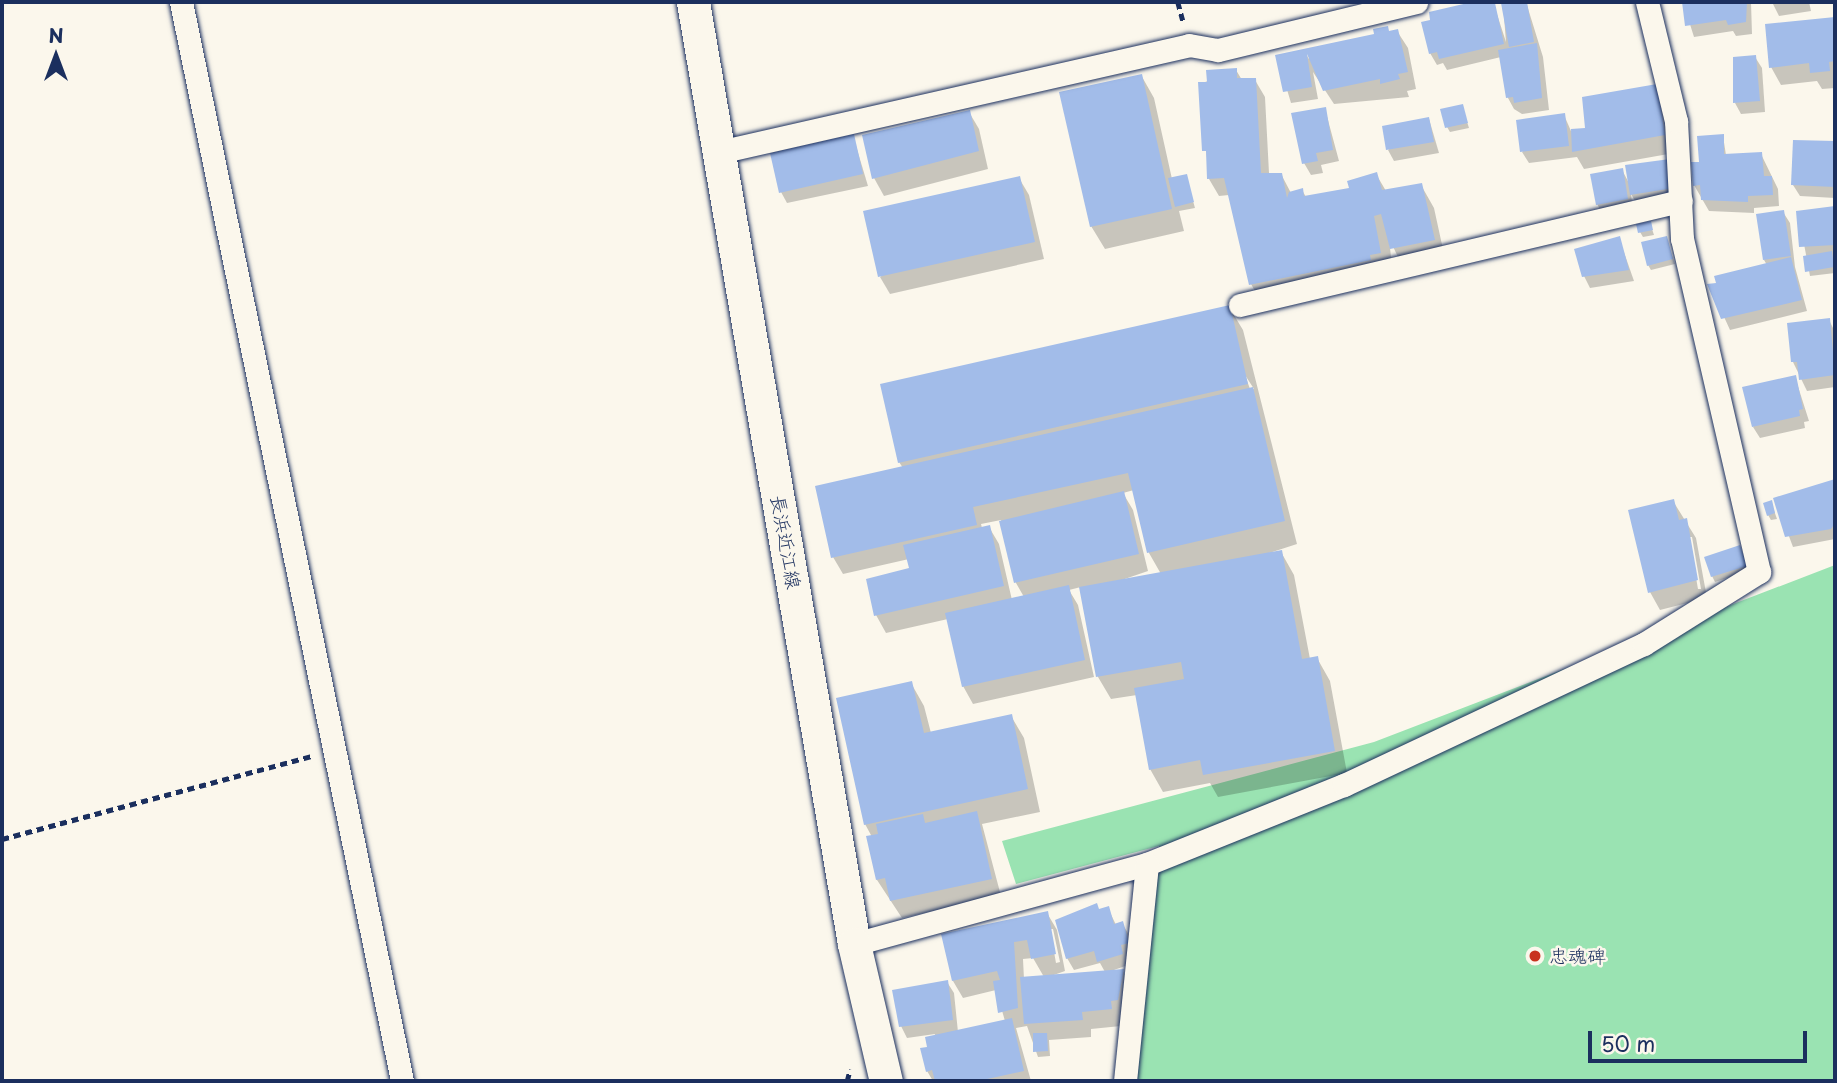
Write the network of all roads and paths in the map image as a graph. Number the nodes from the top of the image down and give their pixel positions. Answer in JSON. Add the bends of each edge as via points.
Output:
{"nodes":[{"id":1,"x":181,"y":2,"type":"edge"},
{"id":2,"x":693,"y":2,"type":"edge"},
{"id":3,"x":1416,"y":2,"type":"edge"},
{"id":4,"x":1647,"y":2,"type":"edge"},
{"id":5,"x":719,"y":152,"type":"junction"},
{"id":6,"x":1681,"y":201,"type":"junction"},
{"id":7,"x":1240,"y":305,"type":"dead end"},
{"id":8,"x":337,"y":750,"type":"junction"},
{"id":9,"x":2,"y":839,"type":"edge"},
{"id":10,"x":1147,"y":864,"type":"junction"},
{"id":11,"x":854,"y":944,"type":"junction"},
{"id":12,"x":401,"y":1081,"type":"edge"},
{"id":13,"x":886,"y":1081,"type":"edge"},
{"id":14,"x":1125,"y":1081,"type":"edge"}],
"edges":[{"from":1,"to":8,"type":"street"},
{"from":2,"to":5,"type":"main road","name":"長浜近江線"},
{"from":3,"to":5,"type":"street","via":[[1218,50],[1189,45]]},
{"from":4,"to":6,"type":"street","via":[[1676,121]]},
{"from":5,"to":11,"type":"main road","name":"長浜近江線"},
{"from":6,"to":7,"type":"street"},
{"from":6,"to":10,"type":"street","via":[[1682,239],[1759,572],[1619,656],[1344,785]]},
{"from":8,"to":9,"type":"path"},
{"from":8,"to":12,"type":"street"},
{"from":10,"to":11,"type":"street"},
{"from":10,"to":14,"type":"street"},
{"from":11,"to":13,"type":"main road","name":"長浜近江線"}]}
